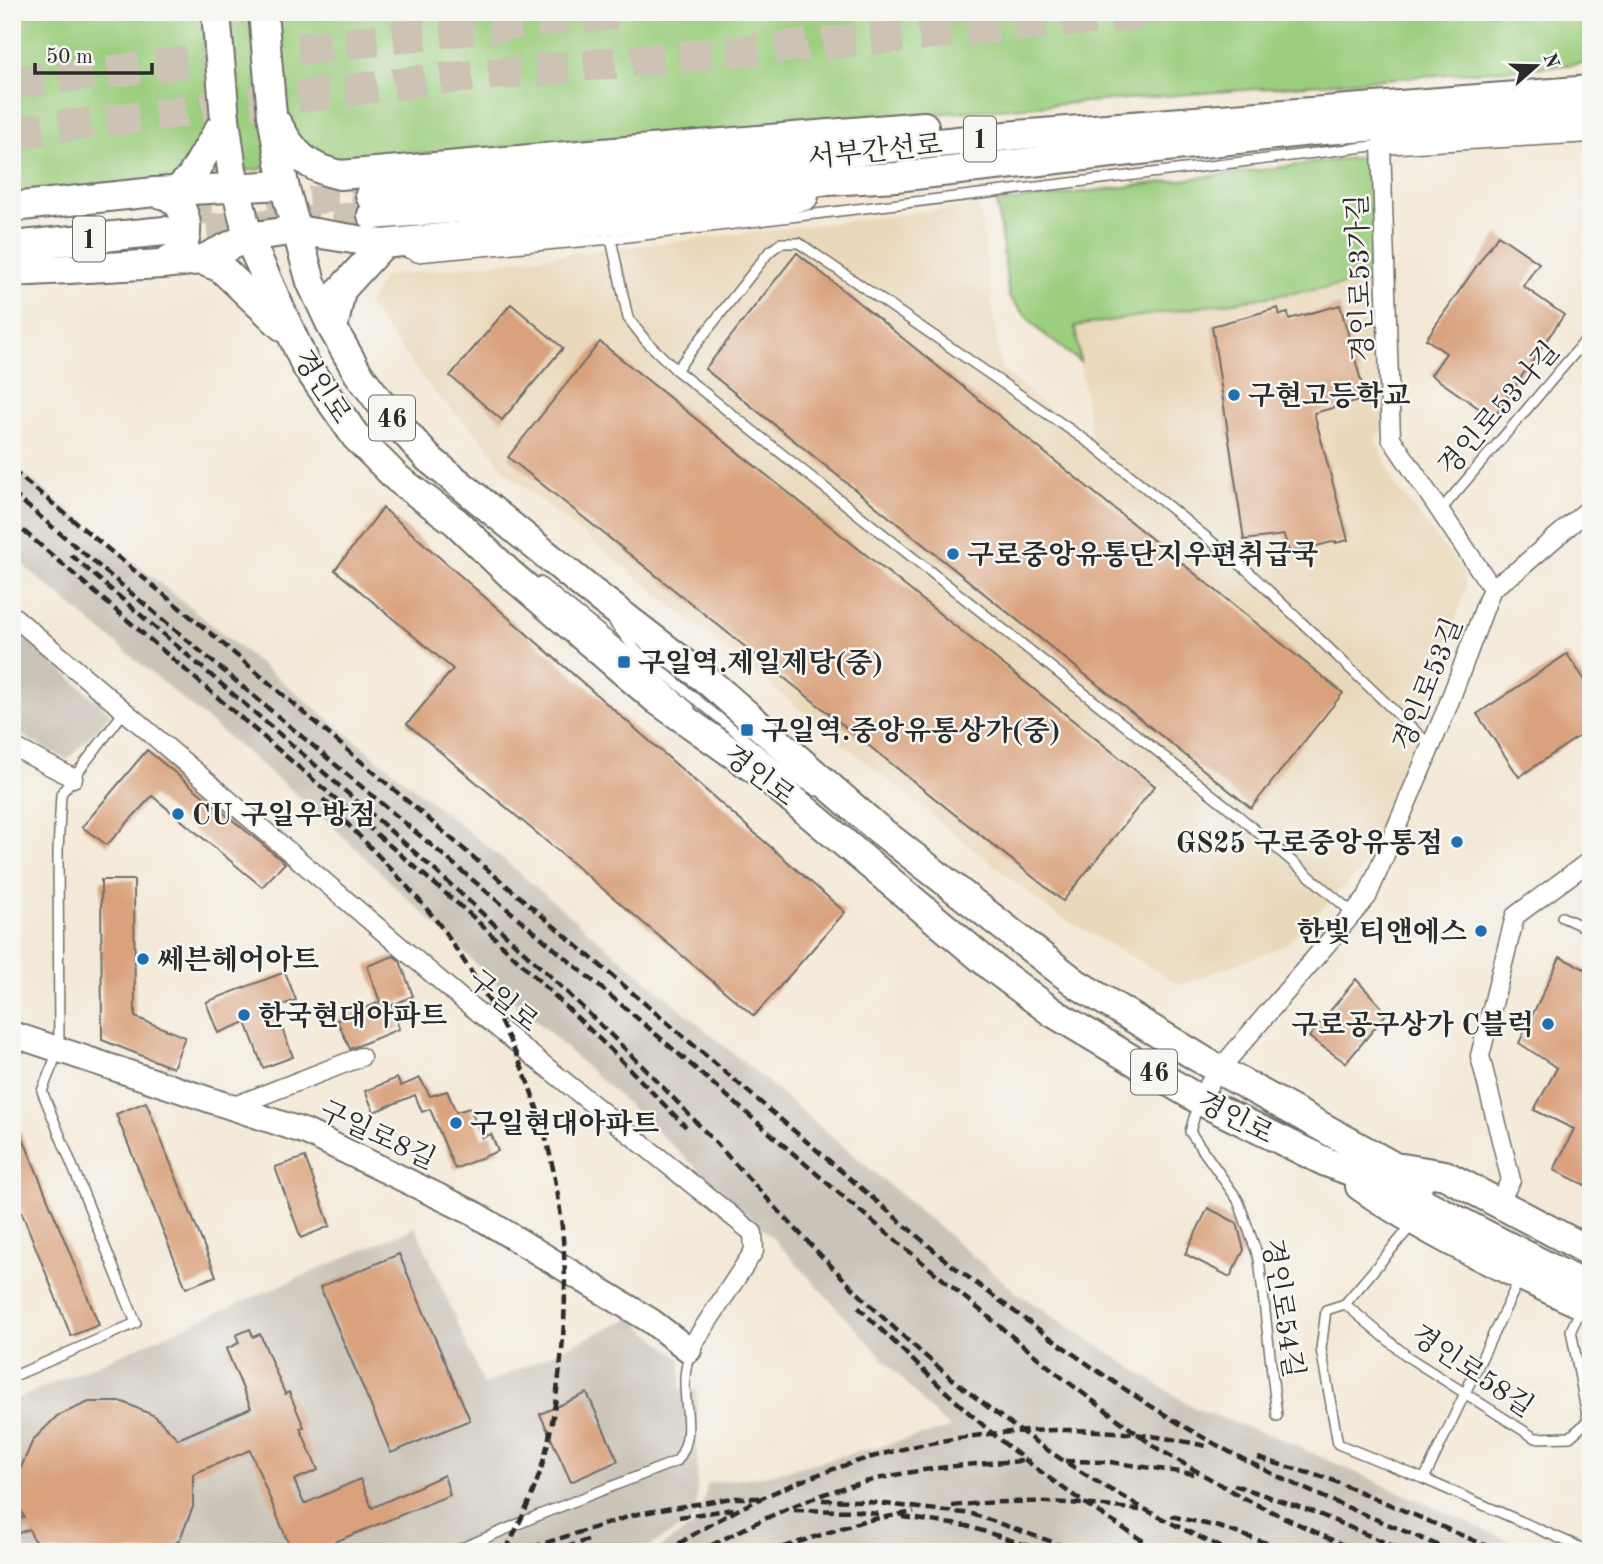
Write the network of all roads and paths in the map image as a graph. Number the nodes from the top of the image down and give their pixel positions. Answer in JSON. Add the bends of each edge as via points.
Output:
{"nodes":[{"id":1,"x":216,"y":12,"type":"edge"},
{"id":2,"x":263,"y":12,"type":"edge"},
{"id":3,"x":1591,"y":90,"type":"edge"},
{"id":4,"x":1591,"y":111,"type":"edge"},
{"id":5,"x":272,"y":115,"type":"junction"},
{"id":6,"x":225,"y":119,"type":"junction"},
{"id":7,"x":1591,"y":133,"type":"edge"},
{"id":8,"x":1381,"y":145,"type":"junction"},
{"id":9,"x":896,"y":177,"type":"junction"},
{"id":10,"x":285,"y":185,"type":"junction"},
{"id":11,"x":235,"y":187,"type":"junction"},
{"id":12,"x":369,"y":194,"type":"junction"},
{"id":13,"x":12,"y":207,"type":"edge"},
{"id":14,"x":166,"y":207,"type":"junction"},
{"id":15,"x":12,"y":226,"type":"edge"},
{"id":16,"x":297,"y":230,"type":"junction"},
{"id":17,"x":248,"y":237,"type":"junction"},
{"id":18,"x":611,"y":239,"type":"junction"},
{"id":19,"x":383,"y":243,"type":"junction"},
{"id":20,"x":201,"y":260,"type":"junction"},
{"id":21,"x":162,"y":264,"type":"junction"},
{"id":22,"x":13,"y":265,"type":"edge"},
{"id":23,"x":333,"y":329,"type":"junction"},
{"id":24,"x":291,"y":334,"type":"junction"},
{"id":25,"x":1591,"y":334,"type":"edge"},
{"id":26,"x":676,"y":370,"type":"junction"},
{"id":27,"x":1591,"y":507,"type":"edge"},
{"id":28,"x":1440,"y":511,"type":"junction"},
{"id":29,"x":456,"y":522,"type":"junction"},
{"id":30,"x":502,"y":552,"type":"dead end"},
{"id":31,"x":535,"y":577,"type":"dead end"},
{"id":32,"x":1492,"y":589,"type":"junction"},
{"id":33,"x":12,"y":615,"type":"edge"},
{"id":34,"x":124,"y":712,"type":"junction"},
{"id":35,"x":12,"y":746,"type":"edge"},
{"id":36,"x":1431,"y":746,"type":"junction"},
{"id":37,"x":766,"y":777,"type":"junction"},
{"id":38,"x":74,"y":778,"type":"junction"},
{"id":39,"x":1591,"y":860,"type":"edge"},
{"id":40,"x":1354,"y":914,"type":"junction"},
{"id":41,"x":1562,"y":917,"type":"dead end"},
{"id":42,"x":1591,"y":930,"type":"edge"},
{"id":43,"x":12,"y":1034,"type":"edge"},
{"id":44,"x":59,"y":1049,"type":"junction"},
{"id":45,"x":361,"y":1056,"type":"dead end"},
{"id":46,"x":1219,"y":1070,"type":"junction"},
{"id":47,"x":1199,"y":1099,"type":"junction"},
{"id":48,"x":232,"y":1107,"type":"junction"},
{"id":49,"x":1326,"y":1162,"type":"junction"},
{"id":50,"x":1389,"y":1165,"type":"junction"},
{"id":51,"x":1498,"y":1203,"type":"junction"},
{"id":52,"x":1415,"y":1221,"type":"junction"},
{"id":53,"x":1591,"y":1252,"type":"edge"},
{"id":54,"x":1591,"y":1269,"type":"edge"},
{"id":55,"x":1521,"y":1276,"type":"junction"},
{"id":56,"x":1588,"y":1301,"type":"edge"},
{"id":57,"x":1345,"y":1304,"type":"junction"},
{"id":58,"x":689,"y":1350,"type":"junction"},
{"id":59,"x":12,"y":1377,"type":"edge"},
{"id":60,"x":1465,"y":1394,"type":"junction"},
{"id":61,"x":1277,"y":1416,"type":"dead end"},
{"id":62,"x":1424,"y":1479,"type":"junction"},
{"id":63,"x":453,"y":1552,"type":"edge"},
{"id":64,"x":1591,"y":1552,"type":"edge"}],
"edges":[{"from":1,"to":6,"type":"main road","name":"경인로","number":"46","bridge":true},
{"from":2,"to":5,"type":"main road","name":"경인로","number":"46","bridge":true},
{"from":3,"to":12,"type":"main road","name":"서부간선로","number":"1","via":[[1017,135]]},
{"from":4,"to":9,"type":"main road","name":"서부간선로","number":"1","via":[[1311,131]]},
{"from":5,"to":10,"type":"main road","name":"경인로","number":"46"},
{"from":5,"to":12,"type":"main road","via":[[290,147],[310,164],[340,175]]},
{"from":6,"to":11,"type":"main road","name":"경인로","number":"46"},
{"from":6,"to":14,"type":"main road","via":[[191,177]]},
{"from":7,"to":8,"type":"street"},
{"from":8,"to":18,"type":"lane"},
{"from":8,"to":28,"type":"street","name":"경인로53가길","via":[[1391,438]]},
{"from":9,"to":12,"type":"main road","name":"서부간선로","number":"1","via":[[758,185]]},
{"from":9,"to":19,"type":"main road","via":[[760,205]]},
{"from":10,"to":11,"type":"main road"},
{"from":10,"to":16,"type":"main road","name":"경인로","number":"46"},
{"from":11,"to":14,"type":"main road"},
{"from":11,"to":17,"type":"main road","name":"경인로","number":"46"},
{"from":12,"to":19,"type":"main road","via":[[359,181],[353,207],[363,228]]},
{"from":13,"to":14,"type":"main road"},
{"from":14,"to":15,"type":"main road","number":"1"},
{"from":14,"to":21,"type":"main road","via":[[172,198],[183,209],[186,225],[177,254]]},
{"from":14,"to":22,"type":"main road","number":"1"},
{"from":16,"to":17,"type":"main road"},
{"from":16,"to":19,"type":"main road"},
{"from":16,"to":23,"type":"main road","name":"경인로","number":"46","via":[[311,282]]},
{"from":17,"to":20,"type":"main road"},
{"from":17,"to":24,"type":"main road","name":"경인로","number":"46"},
{"from":18,"to":19,"type":"lane","via":[[417,257]]},
{"from":18,"to":26,"type":"lane","via":[[628,318]]},
{"from":19,"to":23,"type":"main road","via":[[341,290]]},
{"from":20,"to":21,"type":"main road"},
{"from":20,"to":24,"type":"main road","via":[[221,268]]},
{"from":21,"to":22,"type":"main road"},
{"from":23,"to":46,"type":"main road","name":"경인로","number":"46","via":[[358,373],[428,458],[708,681],[877,828],[1077,984]]},
{"from":24,"to":29,"type":"main road","name":"경인로","number":"46","via":[[326,396],[356,436],[398,479]]},
{"from":25,"to":28,"type":"lane","name":"경인로53나길"},
{"from":26,"to":36,"type":"lane","via":[[769,252],[781,243],[799,243],[1094,446],[1248,571]]},
{"from":26,"to":40,"type":"lane","via":[[1234,812]]},
{"from":27,"to":32,"type":"street"},
{"from":28,"to":32,"type":"street","name":"경인로53가길"},
{"from":29,"to":30,"type":"lane"},
{"from":29,"to":37,"type":"main road","name":"경인로","number":"46","via":[[657,700]]},
{"from":31,"to":37,"type":"lane","via":[[631,655]]},
{"from":32,"to":36,"type":"street","name":"경인로53길"},
{"from":33,"to":34,"type":"street","name":"구일로"},
{"from":34,"to":38,"type":"lane"},
{"from":34,"to":58,"type":"street","name":"구일로","via":[[463,1000],[753,1233],[754,1251]]},
{"from":35,"to":38,"type":"street"},
{"from":36,"to":40,"type":"street","name":"경인로53길","via":[[1367,897]]},
{"from":37,"to":47,"type":"main road","name":"경인로","number":"46","via":[[992,967],[1042,1004]]},
{"from":38,"to":44,"type":"lane","via":[[61,794]]},
{"from":39,"to":51,"type":"street","via":[[1515,916],[1480,1056],[1511,1180]]},
{"from":40,"to":46,"type":"street","name":"경인로53길"},
{"from":41,"to":42,"type":"lane"},
{"from":43,"to":44,"type":"street","name":"구일로8길"},
{"from":44,"to":48,"type":"street","name":"구일로8길"},
{"from":44,"to":59,"type":"lane","via":[[41,1091],[136,1323]]},
{"from":45,"to":48,"type":"street"},
{"from":46,"to":47,"type":"street","name":"경인로53길"},
{"from":46,"to":50,"type":"main road","name":"경인로","number":"46"},
{"from":47,"to":49,"type":"main road","name":"경인로","number":"46"},
{"from":47,"to":61,"type":"lane","name":"경인로54길","via":[[1190,1132],[1238,1200],[1259,1259]]},
{"from":48,"to":58,"type":"street","name":"구일로8길","via":[[306,1132],[466,1209],[651,1321]]},
{"from":49,"to":52,"type":"main road"},
{"from":49,"to":56,"type":"main road","name":"경인로","number":"46","via":[[1393,1187]]},
{"from":50,"to":51,"type":"main road","via":[[1445,1175]]},
{"from":50,"to":54,"type":"main road","name":"경인로","number":"46"},
{"from":51,"to":53,"type":"main road"},
{"from":52,"to":55,"type":"main road"},
{"from":52,"to":57,"type":"lane"},
{"from":55,"to":56,"type":"main road"},
{"from":55,"to":60,"type":"lane"},
{"from":56,"to":60,"type":"lane","name":"경인로58길","via":[[1571,1331],[1588,1421],[1570,1437],[1535,1438]]},
{"from":57,"to":60,"type":"lane","name":"경인로58길","via":[[1408,1357]]},
{"from":57,"to":62,"type":"lane","via":[[1326,1310],[1321,1349],[1338,1444]]},
{"from":58,"to":63,"type":"lane","via":[[685,1380],[689,1436],[677,1461]]},
{"from":60,"to":62,"type":"lane"},
{"from":62,"to":64,"type":"lane"}]}
